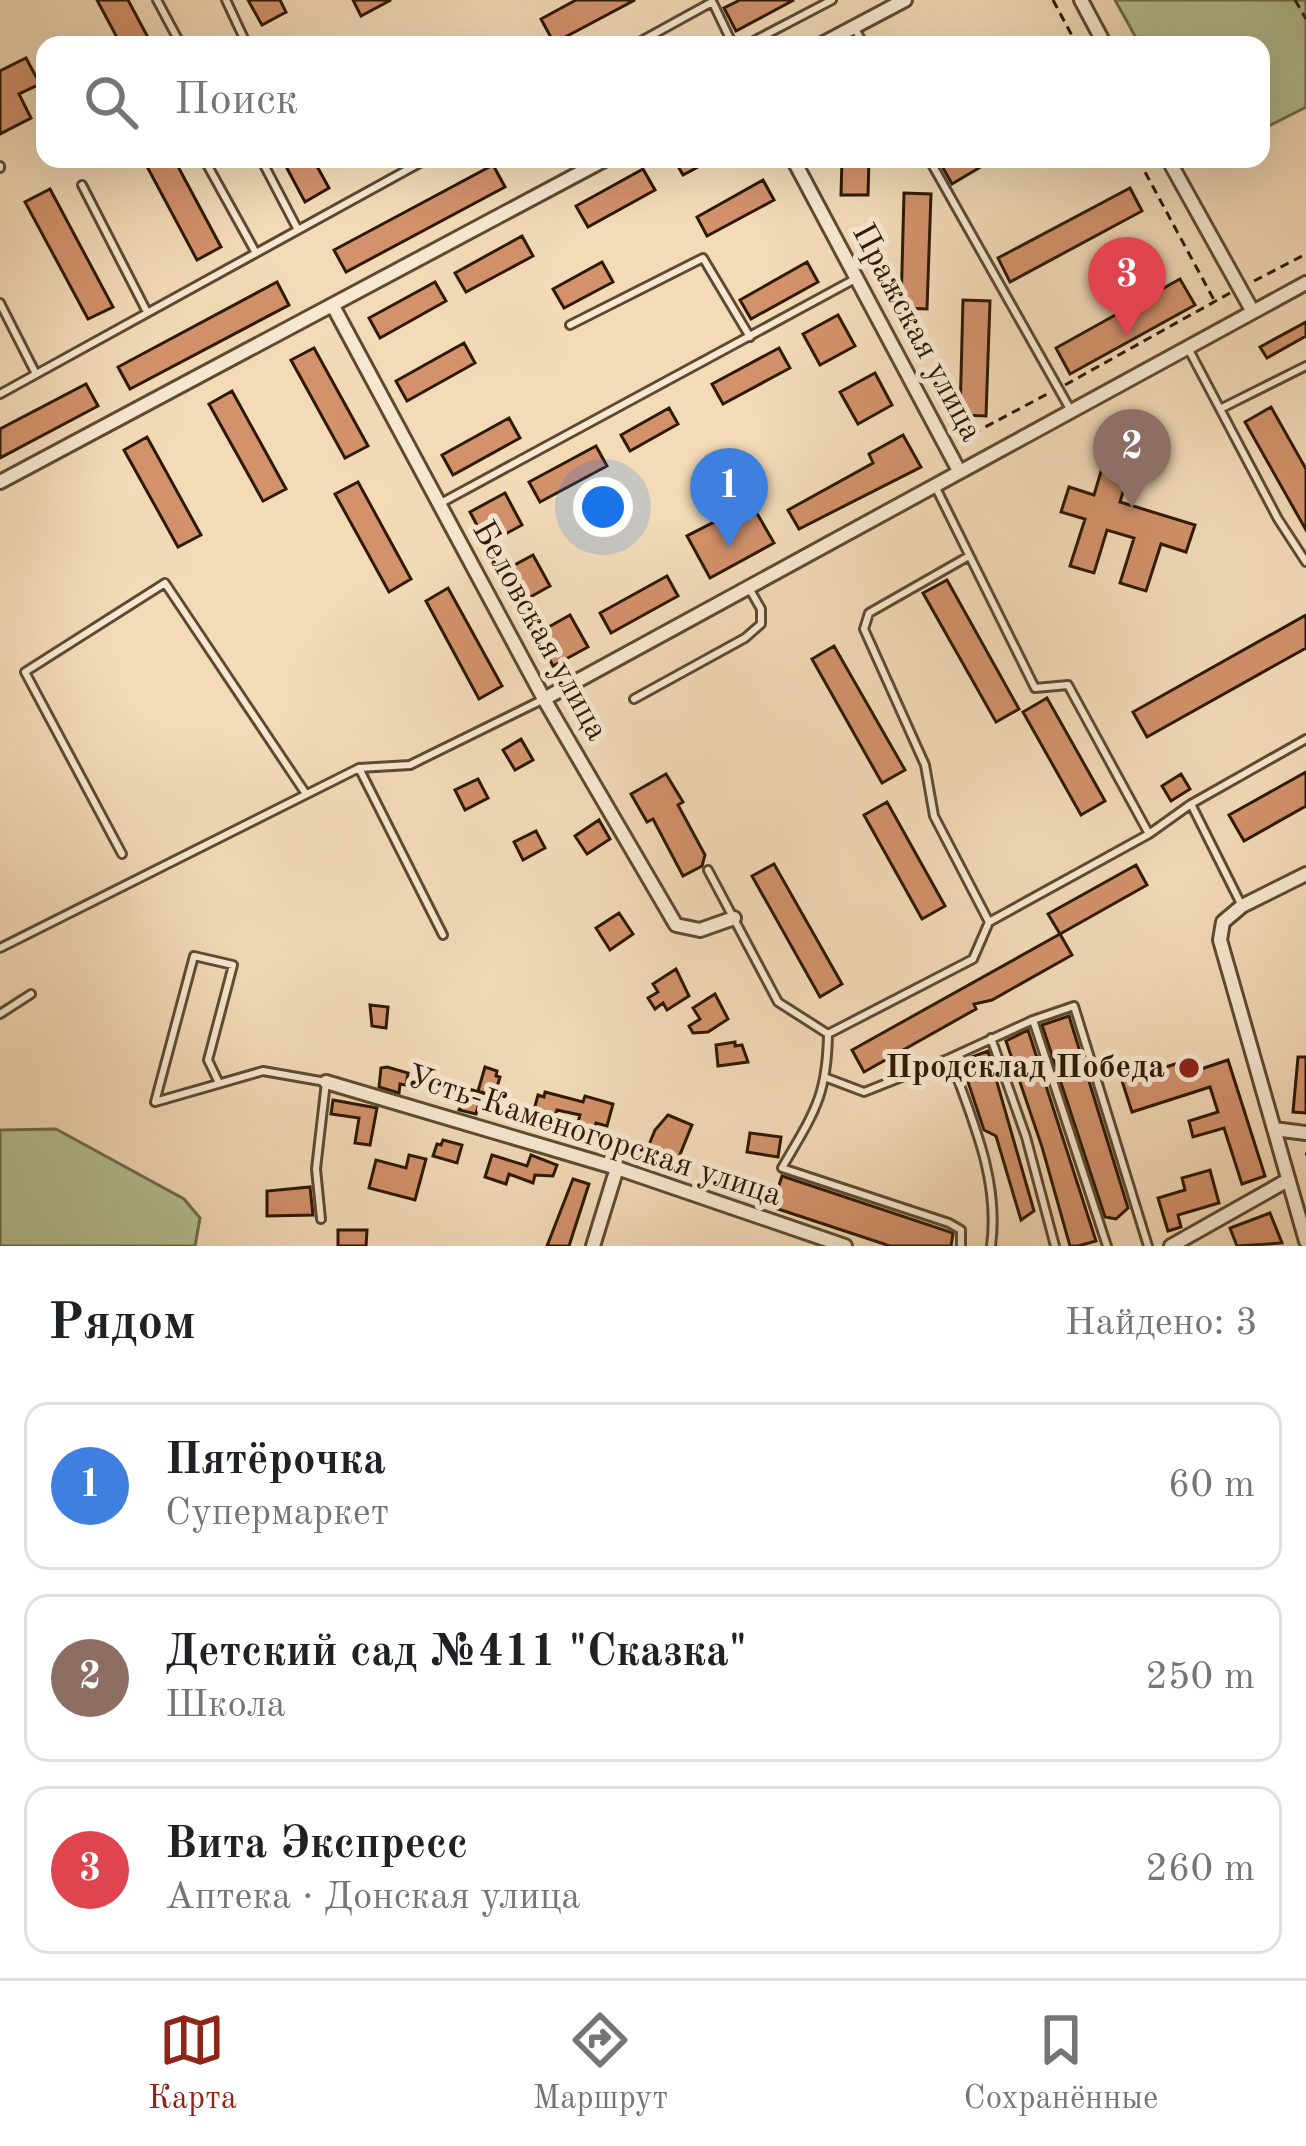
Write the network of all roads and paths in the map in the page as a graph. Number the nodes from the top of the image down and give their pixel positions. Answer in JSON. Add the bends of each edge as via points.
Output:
{"nodes":[{"id":1,"x":157,"y":0,"type":"edge"},
{"id":2,"x":226,"y":0,"type":"edge"},
{"id":3,"x":832,"y":0,"type":"edge"},
{"id":4,"x":905,"y":0,"type":"edge"},
{"id":5,"x":1053,"y":0,"type":"edge"},
{"id":6,"x":1081,"y":0,"type":"edge"},
{"id":7,"x":1295,"y":0,"type":"edge"},
{"id":8,"x":712,"y":1,"type":"edge"},
{"id":9,"x":1306,"y":19,"type":"edge"},
{"id":10,"x":854,"y":27,"type":"junction"},
{"id":11,"x":176,"y":36,"type":"edge"},
{"id":12,"x":243,"y":36,"type":"edge"},
{"id":13,"x":650,"y":36,"type":"edge"},
{"id":14,"x":729,"y":36,"type":"edge"},
{"id":15,"x":763,"y":36,"type":"edge"},
{"id":16,"x":837,"y":36,"type":"edge"},
{"id":17,"x":859,"y":36,"type":"edge"},
{"id":18,"x":1072,"y":36,"type":"edge"},
{"id":19,"x":1101,"y":36,"type":"edge"},
{"id":20,"x":209,"y":168,"type":"edge"},
{"id":21,"x":266,"y":168,"type":"edge"},
{"id":22,"x":411,"y":168,"type":"edge"},
{"id":23,"x":589,"y":168,"type":"edge"},
{"id":24,"x":798,"y":168,"type":"edge"},
{"id":25,"x":934,"y":168,"type":"edge"},
{"id":26,"x":1143,"y":168,"type":"edge"},
{"id":27,"x":1173,"y":168,"type":"edge"},
{"id":28,"x":82,"y":185,"type":"dead end"},
{"id":29,"x":298,"y":230,"type":"junction"},
{"id":30,"x":256,"y":254,"type":"junction"},
{"id":31,"x":1306,"y":254,"type":"edge"},
{"id":32,"x":1277,"y":270,"type":"junction"},
{"id":33,"x":1292,"y":274,"type":"dead end"},
{"id":34,"x":855,"y":279,"type":"junction"},
{"id":35,"x":1305,"y":284,"type":"edge"},
{"id":36,"x":1239,"y":288,"type":"junction"},
{"id":37,"x":1215,"y":302,"type":"junction"},
{"id":38,"x":0,"y":303,"type":"edge"},
{"id":39,"x":333,"y":306,"type":"junction"},
{"id":40,"x":147,"y":312,"type":"junction"},
{"id":41,"x":1253,"y":312,"type":"junction"},
{"id":42,"x":570,"y":325,"type":"dead end"},
{"id":43,"x":750,"y":337,"type":"junction"},
{"id":44,"x":1187,"y":347,"type":"junction"},
{"id":45,"x":1306,"y":366,"type":"edge"},
{"id":46,"x":36,"y":374,"type":"junction"},
{"id":47,"x":1060,"y":388,"type":"junction"},
{"id":48,"x":0,"y":394,"type":"edge"},
{"id":49,"x":1220,"y":409,"type":"junction"},
{"id":50,"x":1070,"y":410,"type":"junction"},
{"id":51,"x":946,"y":448,"type":"junction"},
{"id":52,"x":958,"y":470,"type":"junction"},
{"id":53,"x":0,"y":482,"type":"edge"},
{"id":54,"x":934,"y":483,"type":"junction"},
{"id":55,"x":439,"y":505,"type":"junction"},
{"id":56,"x":969,"y":556,"type":"junction"},
{"id":57,"x":1306,"y":562,"type":"edge"},
{"id":58,"x":749,"y":588,"type":"junction"},
{"id":59,"x":544,"y":699,"type":"junction"},
{"id":60,"x":634,"y":699,"type":"dead end"},
{"id":61,"x":1306,"y":739,"type":"edge"},
{"id":62,"x":359,"y":768,"type":"junction"},
{"id":63,"x":306,"y":794,"type":"junction"},
{"id":64,"x":1191,"y":804,"type":"junction"},
{"id":65,"x":1149,"y":834,"type":"junction"},
{"id":66,"x":122,"y":854,"type":"dead end"},
{"id":67,"x":708,"y":870,"type":"dead end"},
{"id":68,"x":1306,"y":874,"type":"edge"},
{"id":69,"x":1242,"y":906,"type":"junction"},
{"id":70,"x":734,"y":918,"type":"junction"},
{"id":71,"x":989,"y":922,"type":"junction"},
{"id":72,"x":443,"y":935,"type":"dead end"},
{"id":73,"x":0,"y":948,"type":"edge"},
{"id":74,"x":31,"y":994,"type":"dead end"},
{"id":75,"x":0,"y":1014,"type":"edge"},
{"id":76,"x":1033,"y":1020,"type":"junction"},
{"id":77,"x":828,"y":1034,"type":"junction"},
{"id":78,"x":991,"y":1038,"type":"junction"},
{"id":79,"x":950,"y":1058,"type":"junction"},
{"id":80,"x":827,"y":1078,"type":"junction"},
{"id":81,"x":326,"y":1082,"type":"junction"},
{"id":82,"x":219,"y":1083,"type":"junction"},
{"id":83,"x":1274,"y":1129,"type":"junction"},
{"id":84,"x":1306,"y":1133,"type":"edge"},
{"id":85,"x":617,"y":1168,"type":"junction"},
{"id":86,"x":1288,"y":1180,"type":"junction"},
{"id":87,"x":321,"y":1219,"type":"dead end"},
{"id":88,"x":1306,"y":1241,"type":"edge"},
{"id":89,"x":593,"y":1246,"type":"edge"},
{"id":90,"x":845,"y":1246,"type":"edge"},
{"id":91,"x":961,"y":1246,"type":"edge"},
{"id":92,"x":991,"y":1246,"type":"edge"},
{"id":93,"x":1055,"y":1246,"type":"edge"},
{"id":94,"x":1107,"y":1246,"type":"edge"},
{"id":95,"x":1148,"y":1246,"type":"edge"},
{"id":96,"x":1172,"y":1246,"type":"edge"}],
"edges":[{"from":1,"to":11,"type":"lane"},
{"from":2,"to":12,"type":"lane"},
{"from":3,"to":15,"type":"lane"},
{"from":4,"to":10,"type":"street"},
{"from":5,"to":18,"type":"path"},
{"from":6,"to":19,"type":"street"},
{"from":7,"to":9,"type":"path"},
{"from":8,"to":13,"type":"lane"},
{"from":8,"to":14,"type":"lane"},
{"from":10,"to":16,"type":"street"},
{"from":10,"to":17,"type":"lane"},
{"from":20,"to":30,"type":"lane"},
{"from":21,"to":29,"type":"lane"},
{"from":22,"to":29,"type":"lane"},
{"from":23,"to":39,"type":"street"},
{"from":24,"to":34,"type":"street","name":"Пражская улица"},
{"from":25,"to":47,"type":"lane"},
{"from":26,"to":37,"type":"path"},
{"from":27,"to":36,"type":"street"},
{"from":28,"to":40,"type":"lane"},
{"from":29,"to":30,"type":"lane"},
{"from":30,"to":40,"type":"lane"},
{"from":31,"to":32,"type":"path"},
{"from":32,"to":33,"type":"path"},
{"from":32,"to":36,"type":"path"},
{"from":34,"to":43,"type":"lane"},
{"from":34,"to":51,"type":"street","name":"Пражская улица"},
{"from":35,"to":41,"type":"street"},
{"from":36,"to":37,"type":"path"},
{"from":36,"to":41,"type":"street"},
{"from":37,"to":47,"type":"path"},
{"from":38,"to":46,"type":"lane"},
{"from":39,"to":53,"type":"street"},
{"from":39,"to":55,"type":"street","name":"Беловская улица"},
{"from":40,"to":46,"type":"lane"},
{"from":41,"to":44,"type":"street"},
{"from":42,"to":43,"type":"lane","via":[[703,258]]},
{"from":43,"to":55,"type":"lane"},
{"from":44,"to":49,"type":"lane"},
{"from":44,"to":50,"type":"street"},
{"from":45,"to":49,"type":"lane"},
{"from":46,"to":48,"type":"lane"},
{"from":47,"to":50,"type":"lane"},
{"from":47,"to":51,"type":"path"},
{"from":49,"to":57,"type":"lane"},
{"from":50,"to":52,"type":"street"},
{"from":51,"to":52,"type":"street","name":"Пражская улица"},
{"from":52,"to":54,"type":"street"},
{"from":54,"to":56,"type":"lane"},
{"from":54,"to":58,"type":"street"},
{"from":55,"to":59,"type":"street","name":"Беловская улица"},
{"from":56,"to":65,"type":"lane","via":[[1035,688],[1068,685]]},
{"from":56,"to":71,"type":"lane","via":[[869,614],[864,629],[926,766],[934,816]]},
{"from":58,"to":59,"type":"street"},
{"from":58,"to":60,"type":"lane","via":[[760,624]]},
{"from":59,"to":62,"type":"lane","via":[[410,765]]},
{"from":59,"to":70,"type":"street","name":"Беловская улица","via":[[676,926],[700,930]]},
{"from":61,"to":64,"type":"lane"},
{"from":62,"to":63,"type":"lane"},
{"from":62,"to":72,"type":"lane"},
{"from":63,"to":66,"type":"lane","via":[[165,583],[25,672]]},
{"from":63,"to":73,"type":"lane"},
{"from":64,"to":65,"type":"lane"},
{"from":64,"to":69,"type":"lane"},
{"from":65,"to":71,"type":"lane"},
{"from":67,"to":70,"type":"lane"},
{"from":68,"to":69,"type":"street"},
{"from":69,"to":83,"type":"street","via":[[1223,922],[1220,940]]},
{"from":70,"to":77,"type":"lane","via":[[778,1002]]},
{"from":71,"to":77,"type":"lane","via":[[973,959]]},
{"from":74,"to":75,"type":"lane"},
{"from":76,"to":78,"type":"lane"},
{"from":76,"to":94,"type":"lane"},
{"from":76,"to":95,"type":"lane","via":[[1074,1006]]},
{"from":77,"to":80,"type":"lane"},
{"from":78,"to":79,"type":"lane"},
{"from":78,"to":93,"type":"lane"},
{"from":79,"to":80,"type":"lane","via":[[864,1092]]},
{"from":79,"to":92,"type":"lane","via":[[991,1175]]},
{"from":80,"to":91,"type":"lane","via":[[782,1168],[949,1223],[961,1230]]},
{"from":81,"to":82,"type":"lane","via":[[263,1071]]},
{"from":81,"to":85,"type":"street","name":"Усть-Каменогорская улица"},
{"from":81,"to":87,"type":"lane","via":[[316,1168]]},
{"from":82,"to":82,"type":"lane","via":[[155,1102],[194,956],[233,965],[208,1060]]},
{"from":83,"to":84,"type":"street"},
{"from":83,"to":86,"type":"street"},
{"from":85,"to":89,"type":"street"},
{"from":85,"to":90,"type":"street","name":"Усть-Каменогорская улица"},
{"from":86,"to":88,"type":"street"},
{"from":86,"to":96,"type":"street"}]}
